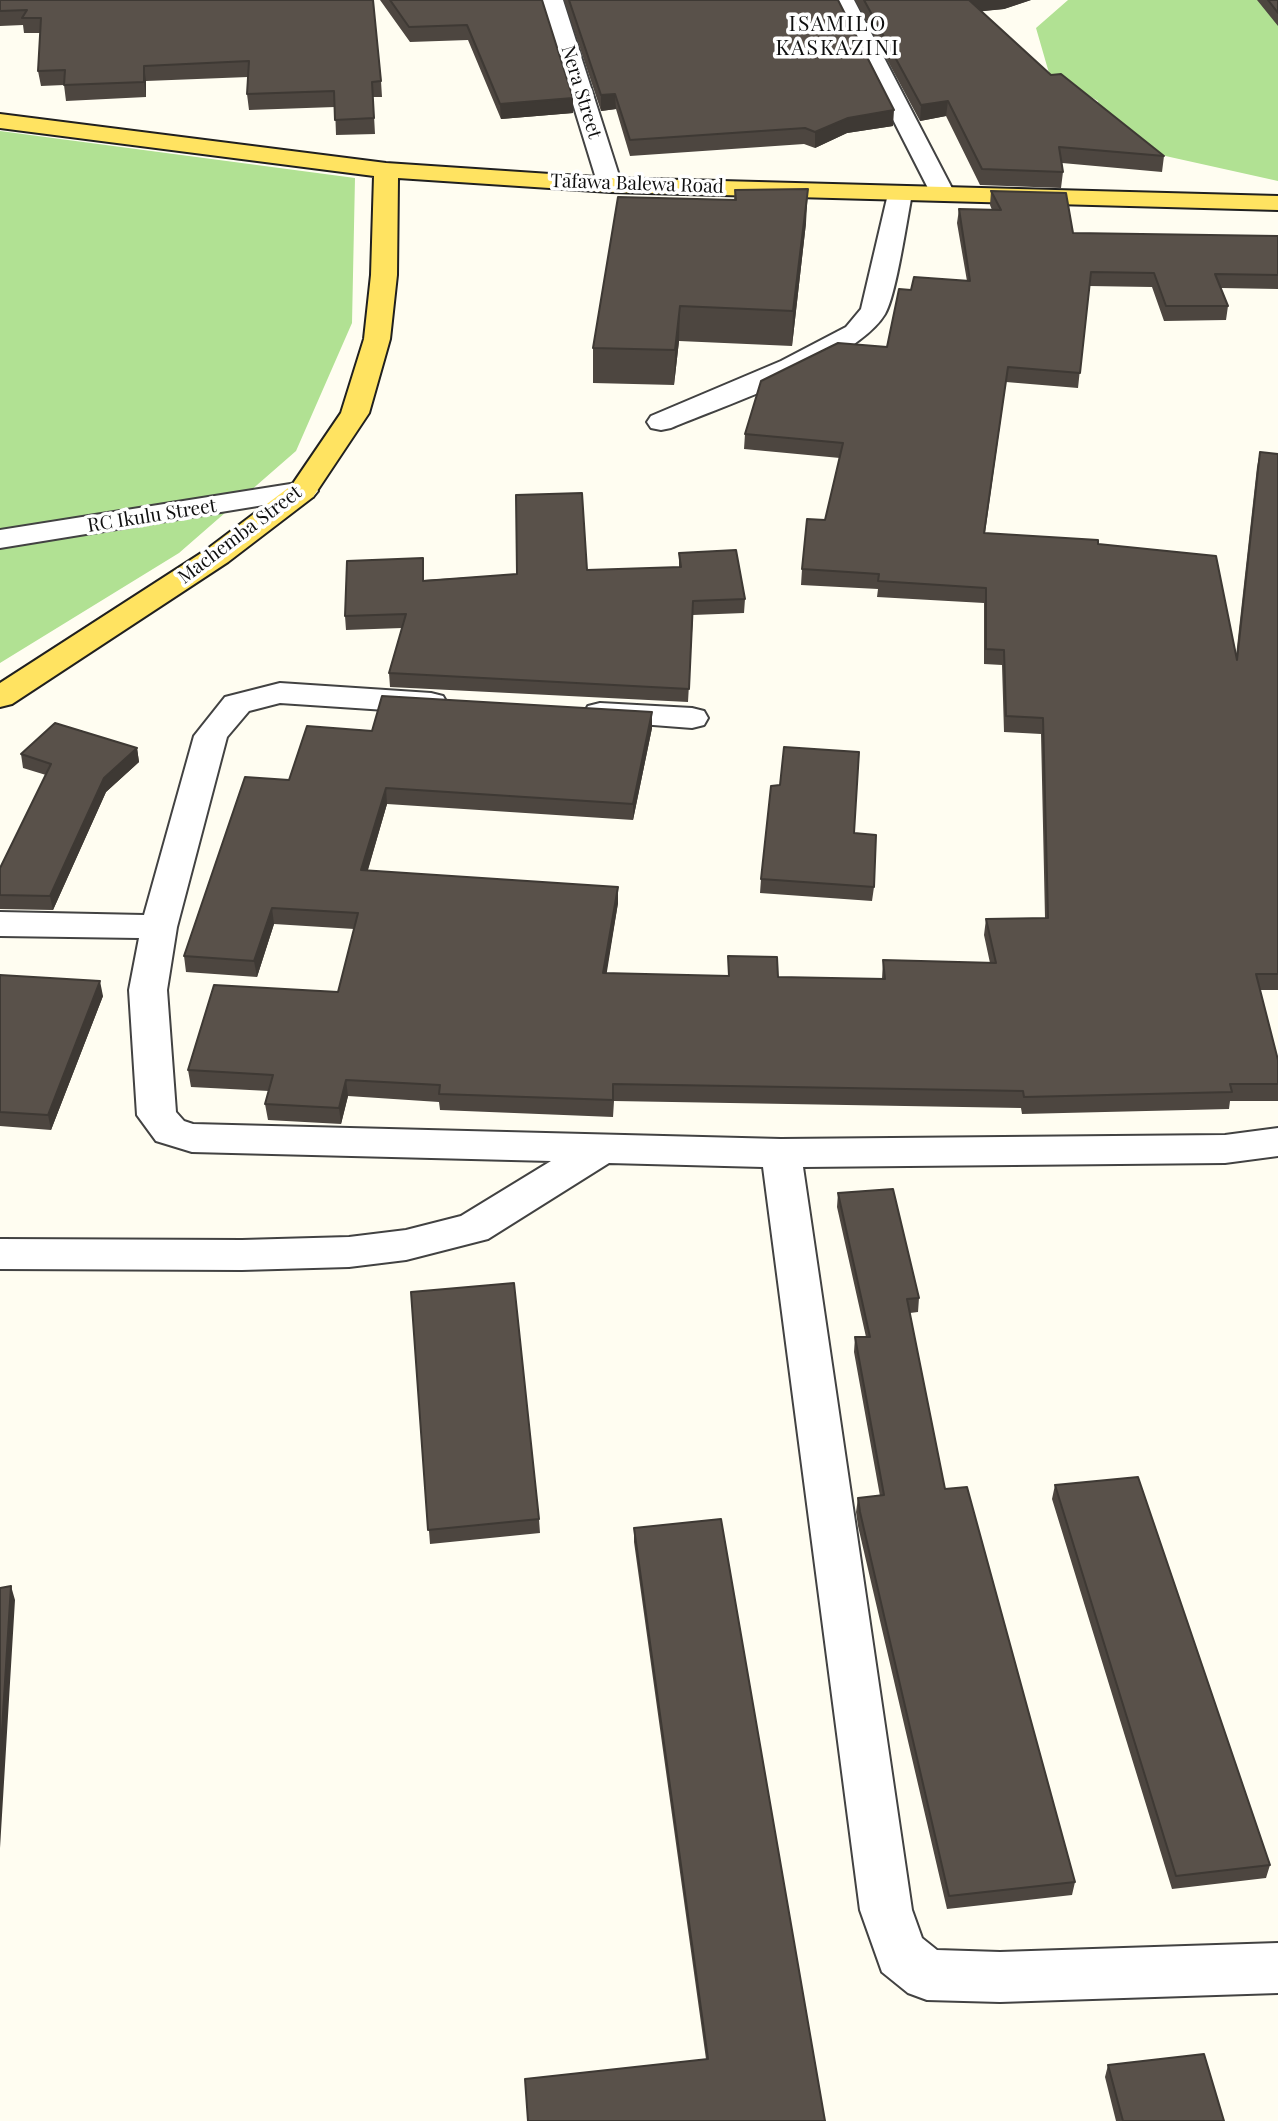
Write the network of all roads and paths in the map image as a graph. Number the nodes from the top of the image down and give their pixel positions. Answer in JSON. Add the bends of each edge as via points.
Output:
{"nodes":[{"id":1,"x":552,"y":0,"type":"edge"},
{"id":2,"x":843,"y":0,"type":"edge"},
{"id":3,"x":0,"y":121,"type":"edge"},
{"id":4,"x":386,"y":170,"type":"junction"},
{"id":5,"x":610,"y":185,"type":"junction"},
{"id":6,"x":900,"y":194,"type":"junction"},
{"id":7,"x":943,"y":194,"type":"junction"},
{"id":8,"x":1278,"y":203,"type":"edge"},
{"id":9,"x":661,"y":422,"type":"dead end"},
{"id":10,"x":303,"y":491,"type":"junction"},
{"id":11,"x":0,"y":539,"type":"edge"},
{"id":12,"x":0,"y":697,"type":"edge"},
{"id":13,"x":459,"y":705,"type":"edge"},
{"id":14,"x":569,"y":711,"type":"edge"},
{"id":15,"x":692,"y":718,"type":"dead end"},
{"id":16,"x":0,"y":924,"type":"edge"},
{"id":17,"x":159,"y":927,"type":"junction"},
{"id":18,"x":1278,"y":1142,"type":"edge"},
{"id":19,"x":603,"y":1148,"type":"junction"},
{"id":20,"x":781,"y":1153,"type":"junction"},
{"id":21,"x":0,"y":1254,"type":"edge"},
{"id":22,"x":1278,"y":1968,"type":"edge"}],
"edges":[{"from":1,"to":5,"type":"street","name":"Nera Street"},
{"from":2,"to":7,"type":"street"},
{"from":3,"to":4,"type":"main road","name":"Tafawa Balewa Road"},
{"from":4,"to":5,"type":"main road","name":"Tafawa Balewa Road"},
{"from":4,"to":10,"type":"main road","name":"Machemba Street","via":[[384,275],[377,339],[355,413]]},
{"from":5,"to":6,"type":"main road","name":"Tafawa Balewa Road"},
{"from":6,"to":7,"type":"main road","name":"Tafawa Balewa Road"},
{"from":6,"to":9,"type":"street","via":[[874,311],[855,333]]},
{"from":7,"to":8,"type":"main road","name":"Tafawa Balewa Road"},
{"from":10,"to":11,"type":"street","name":"RC Ikulu Street"},
{"from":10,"to":12,"type":"main road","name":"Machemba Street","via":[[217,556]]},
{"from":13,"to":17,"type":"street","via":[[280,693],[237,704],[211,736]]},
{"from":14,"to":15,"type":"street"},
{"from":16,"to":17,"type":"street"},
{"from":17,"to":19,"type":"street","via":[[148,990],[157,1115],[170,1131],[192,1138]]},
{"from":18,"to":20,"type":"street","via":[[1225,1149]]},
{"from":19,"to":20,"type":"street"},
{"from":19,"to":21,"type":"street","via":[[473,1228],[406,1245],[243,1255]]},
{"from":20,"to":22,"type":"street","via":[[886,1910],[901,1954],[928,1975]]}]}
